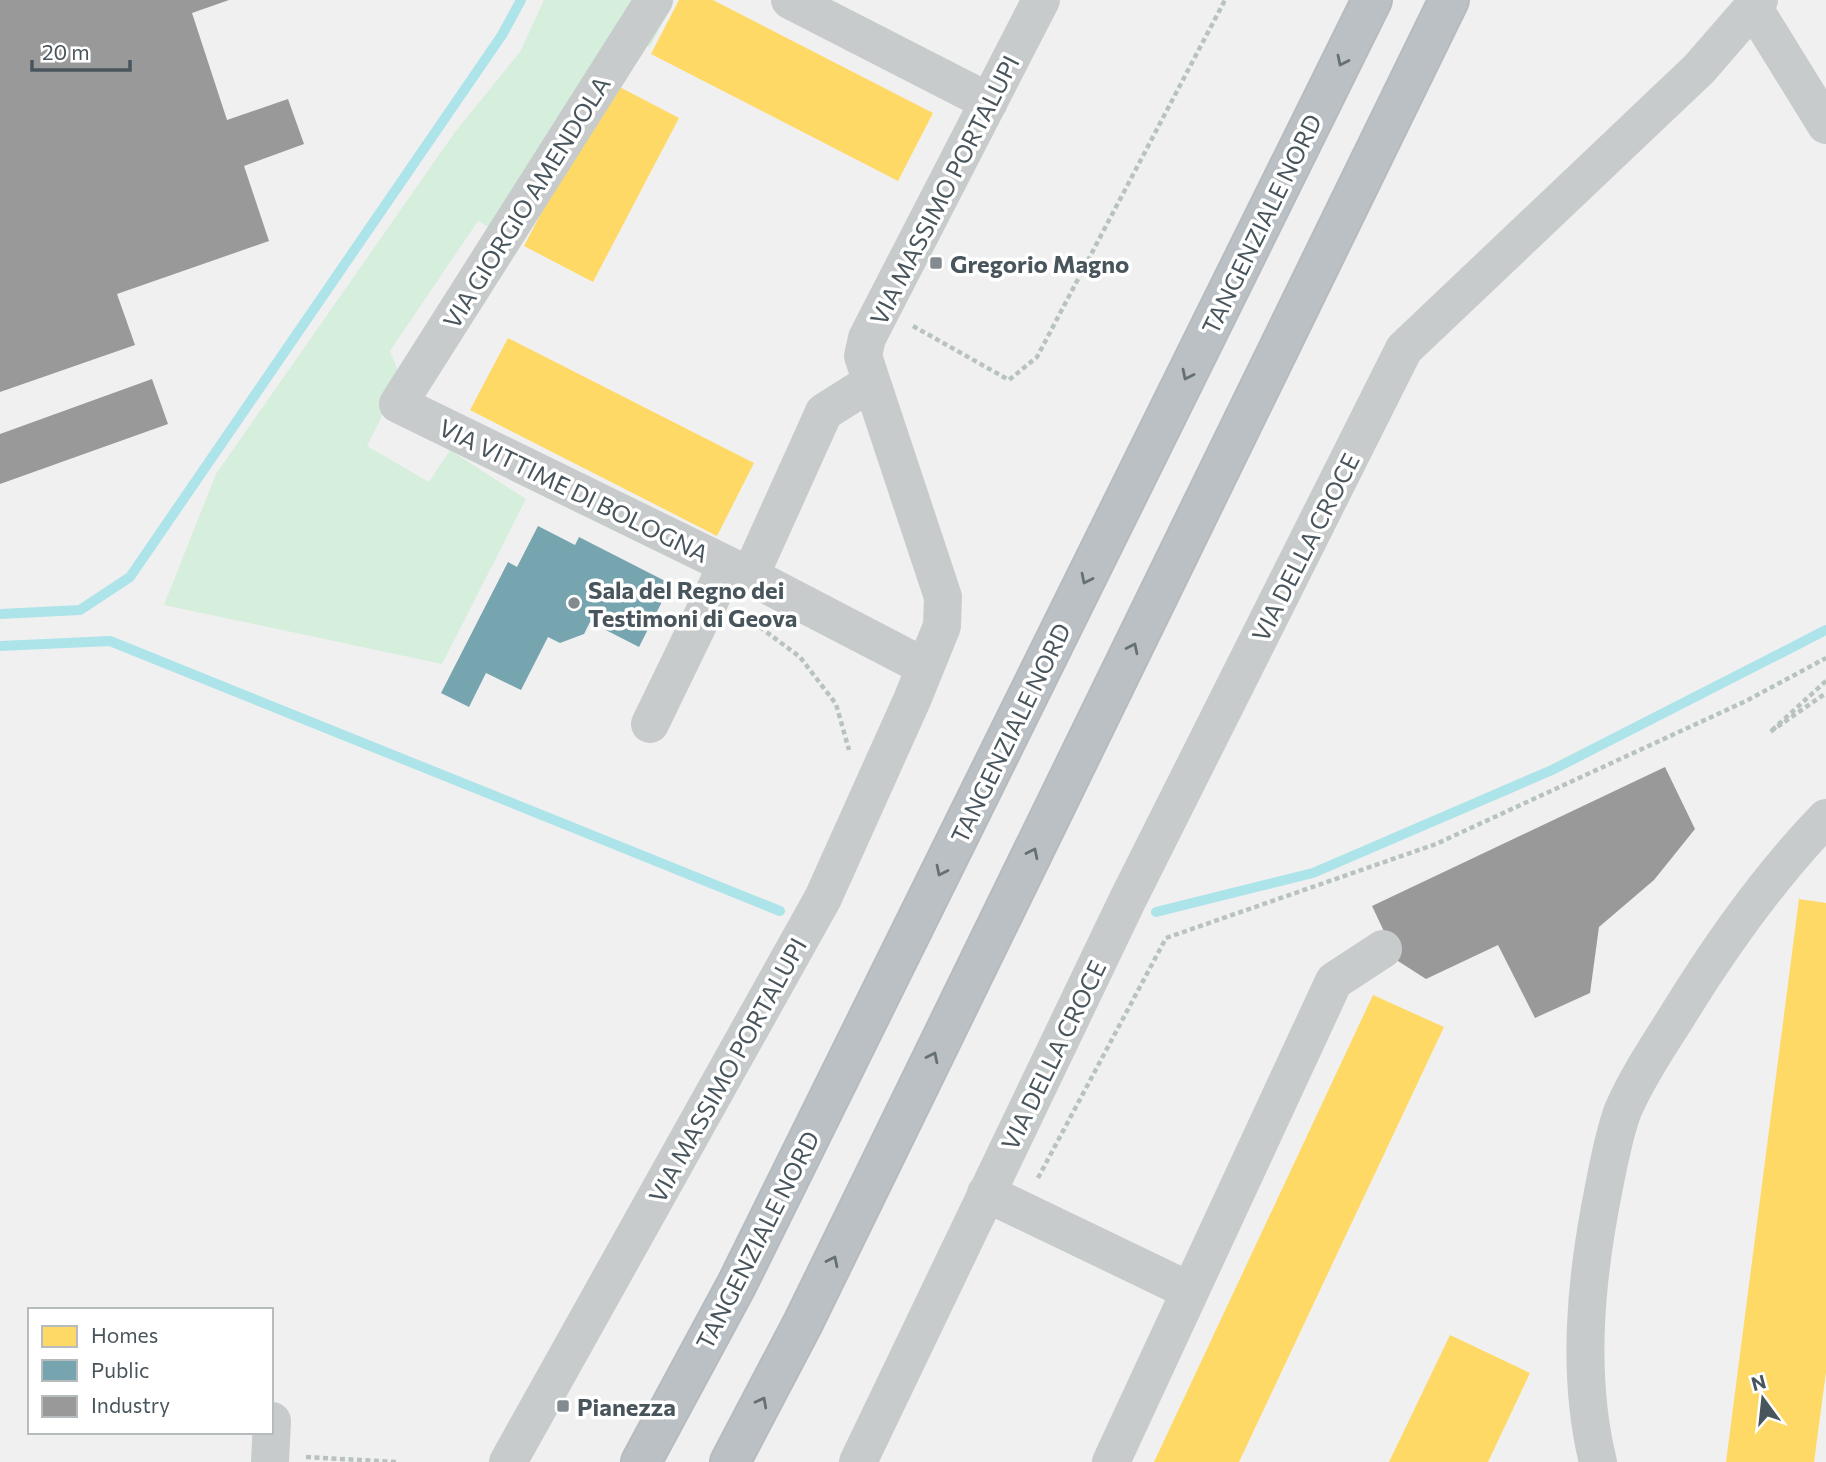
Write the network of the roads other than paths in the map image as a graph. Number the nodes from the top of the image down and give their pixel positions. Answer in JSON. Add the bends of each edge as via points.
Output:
{"nodes":[{"id":1,"x":654,"y":0,"type":"edge"},
{"id":2,"x":790,"y":0,"type":"edge"},
{"id":3,"x":1041,"y":0,"type":"edge"},
{"id":4,"x":1372,"y":0,"type":"edge"},
{"id":5,"x":1449,"y":0,"type":"edge"},
{"id":6,"x":1756,"y":3,"type":"edge"},
{"id":7,"x":989,"y":102,"type":"junction"},
{"id":8,"x":1826,"y":125,"type":"edge"},
{"id":9,"x":870,"y":383,"type":"junction"},
{"id":10,"x":398,"y":404,"type":"joint"},
{"id":11,"x":748,"y":575,"type":"junction"},
{"id":12,"x":925,"y":667,"type":"junction"},
{"id":13,"x":650,"y":723,"type":"dead end"},
{"id":14,"x":1826,"y":818,"type":"edge"},
{"id":15,"x":1383,"y":949,"type":"dead end"},
{"id":16,"x":986,"y":1193,"type":"junction"},
{"id":17,"x":1190,"y":1291,"type":"junction"},
{"id":18,"x":508,"y":1462,"type":"edge"},
{"id":19,"x":641,"y":1462,"type":"edge"},
{"id":20,"x":730,"y":1462,"type":"edge"},
{"id":21,"x":858,"y":1462,"type":"edge"},
{"id":22,"x":1111,"y":1462,"type":"edge"},
{"id":23,"x":1598,"y":1462,"type":"edge"}],
"edges":[{"from":1,"to":10,"type":"street","name":"VIA GIORGIO AMENDOLA"},
{"from":2,"to":7,"type":"street"},
{"from":3,"to":7,"type":"street","name":"VIA MASSIMO PORTALUPI"},
{"from":4,"to":19,"type":"highway","name":"TANGENZIALE NORD","one_way":true,"via":[[737,1284]]},
{"from":20,"to":5,"type":"highway","one_way":true,"via":[[803,1323]]},
{"from":6,"to":8,"type":"street"},
{"from":6,"to":16,"type":"street","name":"VIA DELLA CROCE","via":[[1699,69],[1404,349]]},
{"from":7,"to":9,"type":"street","name":"VIA MASSIMO PORTALUPI","via":[[867,338],[863,356]]},
{"from":9,"to":11,"type":"street","via":[[824,412]]},
{"from":9,"to":12,"type":"street","name":"VIA MASSIMO PORTALUPI","via":[[943,597],[942,626]]},
{"from":10,"to":11,"type":"street","name":"VIA VITTIME DI BOLOGNA"},
{"from":11,"to":12,"type":"street"},
{"from":11,"to":13,"type":"street"},
{"from":12,"to":18,"type":"street","name":"VIA MASSIMO PORTALUPI","via":[[822,898]]},
{"from":14,"to":23,"type":"street","via":[[1745,912],[1656,1049],[1622,1112],[1595,1230],[1590,1287],[1586,1386]]},
{"from":15,"to":17,"type":"street","via":[[1334,981]]},
{"from":16,"to":17,"type":"street"},
{"from":16,"to":21,"type":"street","name":"VIA DELLA CROCE"},
{"from":17,"to":22,"type":"street"}]}
